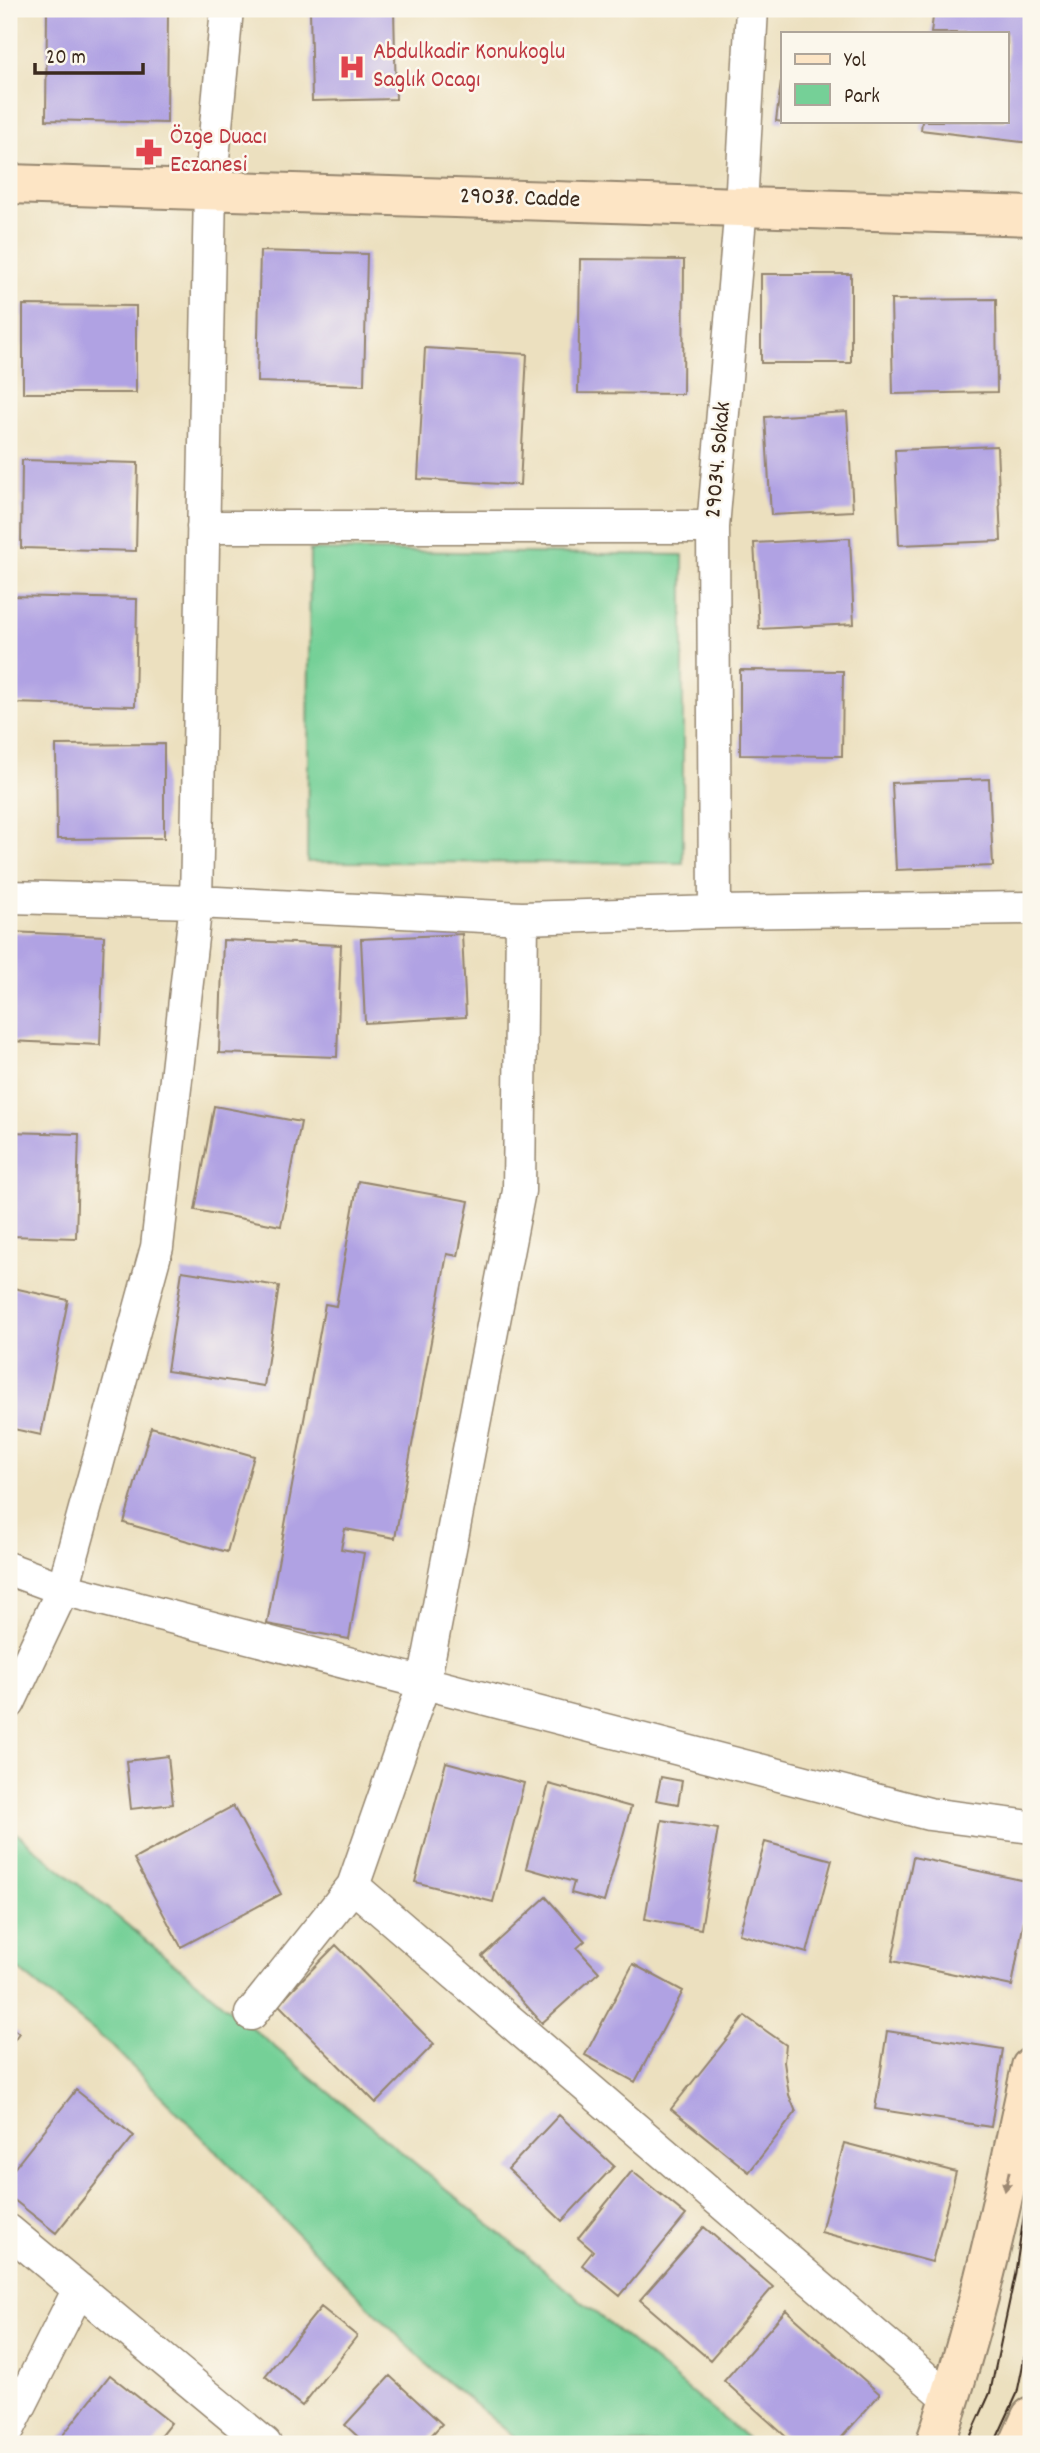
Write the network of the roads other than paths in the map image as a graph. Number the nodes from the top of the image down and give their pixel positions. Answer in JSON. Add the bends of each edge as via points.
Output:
{"nodes":[{"id":1,"x":226,"y":9,"type":"edge"},
{"id":2,"x":752,"y":9,"type":"edge"},
{"id":3,"x":9,"y":184,"type":"edge"},
{"id":4,"x":210,"y":190,"type":"junction"},
{"id":5,"x":741,"y":205,"type":"junction"},
{"id":6,"x":1031,"y":216,"type":"edge"},
{"id":7,"x":204,"y":527,"type":"junction"},
{"id":8,"x":712,"y":527,"type":"junction"},
{"id":9,"x":9,"y":897,"type":"edge"},
{"id":10,"x":196,"y":902,"type":"junction"},
{"id":11,"x":1031,"y":908,"type":"edge"},
{"id":12,"x":715,"y":912,"type":"junction"},
{"id":13,"x":522,"y":918,"type":"junction"},
{"id":14,"x":9,"y":1569,"type":"edge"},
{"id":15,"x":63,"y":1589,"type":"junction"},
{"id":16,"x":424,"y":1683,"type":"junction"},
{"id":17,"x":9,"y":1703,"type":"edge"},
{"id":18,"x":1031,"y":1827,"type":"edge"},
{"id":19,"x":353,"y":1886,"type":"junction"},
{"id":20,"x":251,"y":2014,"type":"dead end"},
{"id":21,"x":1031,"y":2067,"type":"edge"},
{"id":22,"x":9,"y":2231,"type":"edge"},
{"id":23,"x":79,"y":2289,"type":"junction"},
{"id":24,"x":951,"y":2400,"type":"junction"},
{"id":25,"x":1031,"y":2417,"type":"edge"},
{"id":26,"x":9,"y":2428,"type":"edge"},
{"id":27,"x":265,"y":2444,"type":"edge"},
{"id":28,"x":935,"y":2444,"type":"edge"},
{"id":29,"x":1019,"y":2444,"type":"edge"}],
"edges":[{"from":1,"to":4,"type":"street"},
{"from":2,"to":5,"type":"street","name":"29034. Sokak"},
{"from":3,"to":4,"type":"street","name":"29038. Cadde"},
{"from":4,"to":5,"type":"street","name":"29038. Cadde"},
{"from":4,"to":7,"type":"street"},
{"from":5,"to":6,"type":"street","name":"29038. Cadde"},
{"from":5,"to":8,"type":"street","name":"29034. Sokak"},
{"from":7,"to":8,"type":"street"},
{"from":7,"to":10,"type":"street"},
{"from":8,"to":12,"type":"street","name":"29034. Sokak"},
{"from":9,"to":10,"type":"street"},
{"from":10,"to":13,"type":"street"},
{"from":10,"to":15,"type":"street","via":[[157,1247]]},
{"from":11,"to":12,"type":"street"},
{"from":12,"to":13,"type":"street"},
{"from":13,"to":16,"type":"street","via":[[519,1191]]},
{"from":14,"to":15,"type":"street"},
{"from":15,"to":16,"type":"street"},
{"from":15,"to":17,"type":"street"},
{"from":16,"to":18,"type":"street","via":[[929,1814]]},
{"from":16,"to":19,"type":"street"},
{"from":19,"to":20,"type":"street"},
{"from":19,"to":24,"type":"street"},
{"from":21,"to":24,"type":"street","one_way":true,"via":[[993,2246]]},
{"from":22,"to":23,"type":"street"},
{"from":23,"to":26,"type":"street"},
{"from":23,"to":27,"type":"street"},
{"from":24,"to":28,"type":"street"},
{"from":25,"to":29,"type":"street"}]}
